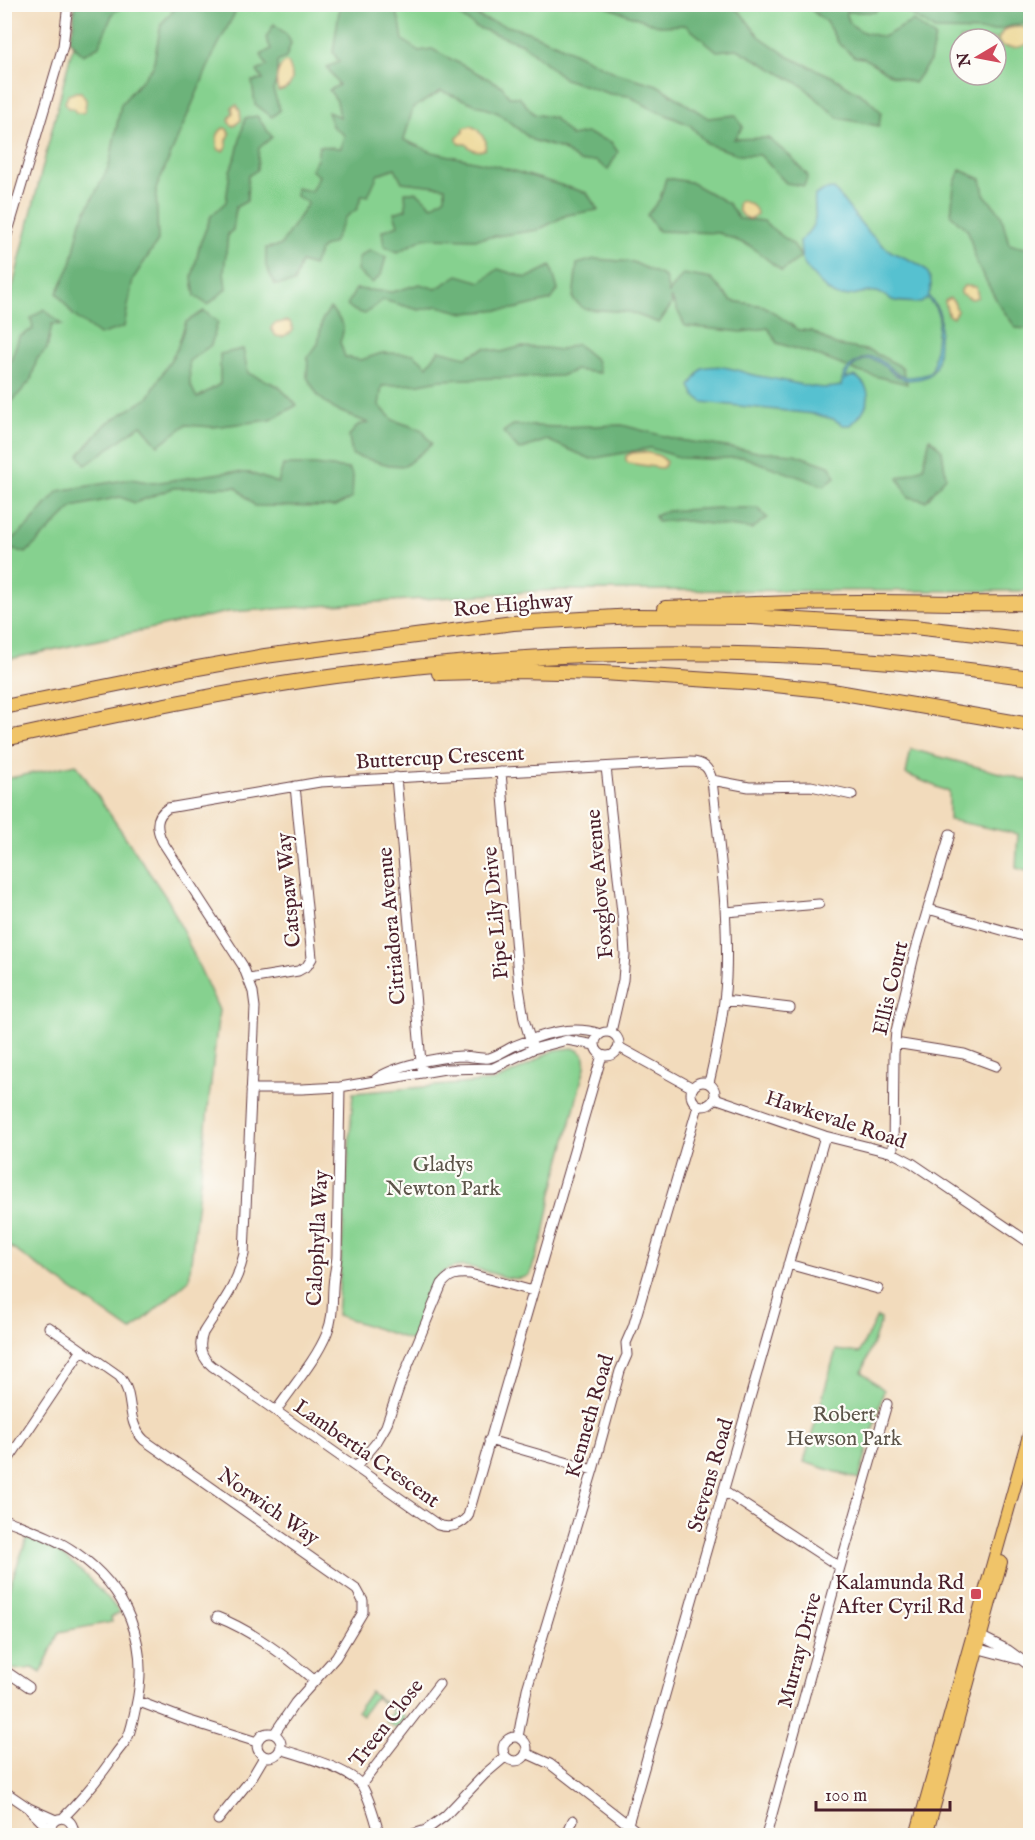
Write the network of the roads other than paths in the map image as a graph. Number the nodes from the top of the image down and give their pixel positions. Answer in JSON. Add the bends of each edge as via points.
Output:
{"nodes":[{"id":1,"x":68,"y":4,"type":"edge"},
{"id":2,"x":4,"y":245,"type":"edge"},
{"id":3,"x":1030,"y":603,"type":"edge"},
{"id":4,"x":513,"y":623,"type":"junction"},
{"id":5,"x":1030,"y":640,"type":"edge"},
{"id":6,"x":1030,"y":678,"type":"edge"},
{"id":7,"x":4,"y":707,"type":"edge"},
{"id":8,"x":145,"y":709,"type":"junction"},
{"id":9,"x":1030,"y":725,"type":"edge"},
{"id":10,"x":4,"y":739,"type":"edge"},
{"id":11,"x":606,"y":766,"type":"junction"},
{"id":12,"x":501,"y":772,"type":"junction"},
{"id":13,"x":396,"y":777,"type":"junction"},
{"id":14,"x":712,"y":780,"type":"junction"},
{"id":15,"x":296,"y":786,"type":"junction"},
{"id":16,"x":852,"y":795,"type":"dead end"},
{"id":17,"x":950,"y":834,"type":"dead end"},
{"id":18,"x":819,"y":904,"type":"dead end"},
{"id":19,"x":928,"y":909,"type":"junction"},
{"id":20,"x":726,"y":912,"type":"junction"},
{"id":21,"x":1030,"y":938,"type":"edge"},
{"id":22,"x":249,"y":979,"type":"junction"},
{"id":23,"x":724,"y":1000,"type":"junction"},
{"id":24,"x":790,"y":1008,"type":"dead end"},
{"id":25,"x":611,"y":1032,"type":"junction"},
{"id":26,"x":600,"y":1034,"type":"junction"},
{"id":27,"x":529,"y":1040,"type":"junction"},
{"id":28,"x":895,"y":1043,"type":"junction"},
{"id":29,"x":595,"y":1045,"type":"junction"},
{"id":30,"x":619,"y":1047,"type":"junction"},
{"id":31,"x":533,"y":1049,"type":"junction"},
{"id":32,"x":602,"y":1055,"type":"junction"},
{"id":33,"x":421,"y":1062,"type":"junction"},
{"id":34,"x":996,"y":1066,"type":"dead end"},
{"id":35,"x":423,"y":1073,"type":"junction"},
{"id":36,"x":374,"y":1080,"type":"junction"},
{"id":37,"x":708,"y":1083,"type":"junction"},
{"id":38,"x":340,"y":1087,"type":"junction"},
{"id":39,"x":693,"y":1088,"type":"junction"},
{"id":40,"x":251,"y":1089,"type":"junction"},
{"id":41,"x":715,"y":1098,"type":"junction"},
{"id":42,"x":698,"y":1106,"type":"junction"},
{"id":43,"x":825,"y":1136,"type":"junction"},
{"id":44,"x":893,"y":1153,"type":"junction"},
{"id":45,"x":1030,"y":1243,"type":"edge"},
{"id":46,"x":788,"y":1264,"type":"junction"},
{"id":47,"x":878,"y":1289,"type":"dead end"},
{"id":48,"x":533,"y":1291,"type":"junction"},
{"id":49,"x":50,"y":1327,"type":"dead end"},
{"id":50,"x":82,"y":1350,"type":"junction"},
{"id":51,"x":887,"y":1404,"type":"dead end"},
{"id":52,"x":276,"y":1411,"type":"junction"},
{"id":53,"x":1030,"y":1432,"type":"edge"},
{"id":54,"x":489,"y":1440,"type":"junction"},
{"id":55,"x":1030,"y":1461,"type":"edge"},
{"id":56,"x":4,"y":1466,"type":"edge"},
{"id":57,"x":356,"y":1467,"type":"junction"},
{"id":58,"x":592,"y":1470,"type":"junction"},
{"id":59,"x":724,"y":1492,"type":"junction"},
{"id":60,"x":4,"y":1519,"type":"edge"},
{"id":61,"x":840,"y":1567,"type":"junction"},
{"id":62,"x":217,"y":1617,"type":"dead end"},
{"id":63,"x":975,"y":1641,"type":"junction"},
{"id":64,"x":1030,"y":1666,"type":"edge"},
{"id":65,"x":4,"y":1670,"type":"edge"},
{"id":66,"x":315,"y":1681,"type":"junction"},
{"id":67,"x":439,"y":1684,"type":"dead end"},
{"id":68,"x":29,"y":1687,"type":"dead end"},
{"id":69,"x":137,"y":1701,"type":"junction"},
{"id":70,"x":274,"y":1734,"type":"junction"},
{"id":71,"x":518,"y":1737,"type":"junction"},
{"id":72,"x":257,"y":1742,"type":"junction"},
{"id":73,"x":280,"y":1749,"type":"junction"},
{"id":74,"x":526,"y":1753,"type":"junction"},
{"id":75,"x":264,"y":1757,"type":"junction"},
{"id":76,"x":505,"y":1757,"type":"junction"},
{"id":77,"x":361,"y":1785,"type":"junction"},
{"id":78,"x":4,"y":1791,"type":"edge"},
{"id":79,"x":84,"y":1797,"type":"junction"},
{"id":80,"x":29,"y":1808,"type":"junction"},
{"id":81,"x":60,"y":1819,"type":"junction"},
{"id":82,"x":218,"y":1820,"type":"dead end"},
{"id":83,"x":573,"y":1820,"type":"dead end"},
{"id":84,"x":628,"y":1824,"type":"junction"},
{"id":85,"x":50,"y":1832,"type":"edge"},
{"id":86,"x":75,"y":1833,"type":"edge"},
{"id":87,"x":380,"y":1836,"type":"edge"},
{"id":88,"x":407,"y":1836,"type":"edge"},
{"id":89,"x":566,"y":1836,"type":"edge"},
{"id":90,"x":643,"y":1836,"type":"edge"},
{"id":91,"x":766,"y":1836,"type":"edge"},
{"id":92,"x":916,"y":1836,"type":"edge"},
{"id":93,"x":926,"y":1836,"type":"edge"}],
"edges":[{"from":1,"to":2,"type":"street","via":[[63,46]]},
{"from":3,"to":4,"type":"highway","via":[[790,603],[657,608]]},
{"from":4,"to":5,"type":"highway","name":"Roe Highway","via":[[634,616],[752,617],[914,627]]},
{"from":4,"to":7,"type":"highway","name":"Roe Highway","via":[[265,656]]},
{"from":6,"to":8,"type":"highway","via":[[804,655],[592,655],[337,676]]},
{"from":8,"to":9,"type":"highway","via":[[381,678],[515,671],[726,680],[832,691]]},
{"from":8,"to":10,"type":"highway"},
{"from":11,"to":12,"type":"street","name":"Buttercup Crescent"},
{"from":11,"to":14,"type":"street","name":"Buttercup Crescent","via":[[700,762],[708,768]]},
{"from":11,"to":25,"type":"street","name":"Foxglove Avenue","via":[[625,955]]},
{"from":12,"to":13,"type":"street","name":"Buttercup Crescent"},
{"from":12,"to":27,"type":"street","name":"Pipe Lily Drive","via":[[519,987]]},
{"from":13,"to":15,"type":"street","name":"Buttercup Crescent"},
{"from":13,"to":33,"type":"street","name":"Citriadora Avenue"},
{"from":14,"to":16,"type":"street","via":[[749,787],[811,786]]},
{"from":14,"to":20,"type":"street"},
{"from":15,"to":22,"type":"street","name":"Catspaw Way","via":[[312,958],[298,971]]},
{"from":15,"to":22,"type":"street","name":"Buttercup Crescent","via":[[168,808],[158,818],[162,841]]},
{"from":17,"to":19,"type":"street","name":"Ellis Court"},
{"from":18,"to":20,"type":"street"},
{"from":19,"to":21,"type":"street"},
{"from":19,"to":28,"type":"street","name":"Ellis Court"},
{"from":20,"to":23,"type":"street"},
{"from":22,"to":40,"type":"street","name":"Buttercup Crescent","via":[[255,1007]]},
{"from":23,"to":24,"type":"street"},
{"from":23,"to":37,"type":"street"},
{"from":25,"to":26,"type":"street"},
{"from":25,"to":30,"type":"street","via":[[619,1039]]},
{"from":26,"to":27,"type":"street","via":[[566,1030]]},
{"from":26,"to":29,"type":"street"},
{"from":27,"to":31,"type":"street","name":"Pipe Lily Drive"},
{"from":27,"to":33,"type":"street","via":[[492,1057],[461,1056]]},
{"from":28,"to":34,"type":"street","via":[[964,1054]]},
{"from":28,"to":44,"type":"street","name":"Ellis Court"},
{"from":29,"to":31,"type":"street","via":[[567,1040]]},
{"from":29,"to":32,"type":"street"},
{"from":30,"to":32,"type":"street","via":[[612,1055]]},
{"from":30,"to":39,"type":"street"},
{"from":31,"to":35,"type":"street","via":[[494,1068]]},
{"from":32,"to":48,"type":"street","name":"Lambertia Crescent"},
{"from":33,"to":35,"type":"street","name":"Citriadora Avenue"},
{"from":33,"to":36,"type":"street"},
{"from":35,"to":36,"type":"street"},
{"from":36,"to":38,"type":"street"},
{"from":37,"to":39,"type":"street","via":[[700,1082]]},
{"from":37,"to":41,"type":"street","via":[[715,1089]]},
{"from":38,"to":40,"type":"street"},
{"from":38,"to":52,"type":"street","name":"Calophylla Way","via":[[337,1267],[331,1321],[317,1351]]},
{"from":39,"to":42,"type":"street","via":[[692,1098]]},
{"from":40,"to":52,"type":"street","name":"Lambertia Crescent","via":[[244,1254],[234,1286],[203,1334],[201,1349],[206,1361]]},
{"from":41,"to":42,"type":"street","via":[[708,1106]]},
{"from":41,"to":43,"type":"street","name":"Hawkevale Road"},
{"from":42,"to":58,"type":"street","name":"Kenneth Road"},
{"from":43,"to":44,"type":"street","name":"Hawkevale Road"},
{"from":43,"to":46,"type":"street","name":"Stevens Road"},
{"from":44,"to":45,"type":"street","name":"Hawkevale Road"},
{"from":46,"to":47,"type":"street"},
{"from":46,"to":59,"type":"street","name":"Stevens Road"},
{"from":48,"to":54,"type":"street","name":"Lambertia Crescent"},
{"from":48,"to":57,"type":"street","via":[[470,1274],[447,1278],[386,1426]]},
{"from":49,"to":50,"type":"street","name":"Norwich Way"},
{"from":50,"to":56,"type":"street"},
{"from":50,"to":66,"type":"street","name":"Norwich Way","via":[[124,1382],[133,1424],[144,1440],[357,1590],[363,1612],[336,1657]]},
{"from":51,"to":61,"type":"street","name":"Murray Drive"},
{"from":52,"to":57,"type":"street","name":"Lambertia Crescent"},
{"from":53,"to":63,"type":"main road"},
{"from":54,"to":57,"type":"street","name":"Lambertia Crescent","via":[[468,1516],[456,1525],[438,1525]]},
{"from":54,"to":58,"type":"street"},
{"from":55,"to":63,"type":"main road"},
{"from":58,"to":71,"type":"street","name":"Kenneth Road","via":[[527,1689]]},
{"from":59,"to":61,"type":"street"},
{"from":59,"to":84,"type":"street","name":"Stevens Road"},
{"from":60,"to":69,"type":"street","via":[[72,1550],[99,1571],[116,1592],[137,1636]]},
{"from":61,"to":91,"type":"street","name":"Murray Drive"},
{"from":62,"to":66,"type":"street","via":[[234,1623]]},
{"from":63,"to":64,"type":"street","via":[[1008,1650]]},
{"from":63,"to":92,"type":"main road"},
{"from":63,"to":93,"type":"main road"},
{"from":65,"to":68,"type":"street"},
{"from":66,"to":70,"type":"street","name":"Norwich Way"},
{"from":67,"to":77,"type":"street","name":"Treen Close"},
{"from":69,"to":72,"type":"street"},
{"from":69,"to":79,"type":"street","via":[[128,1737]]},
{"from":70,"to":72,"type":"street","via":[[264,1734]]},
{"from":70,"to":73,"type":"street"},
{"from":71,"to":74,"type":"street","via":[[526,1745]]},
{"from":71,"to":76,"type":"street","via":[[504,1743]]},
{"from":72,"to":75,"type":"street"},
{"from":73,"to":75,"type":"street","via":[[274,1756]]},
{"from":73,"to":77,"type":"street","via":[[337,1769]]},
{"from":74,"to":76,"type":"street","via":[[515,1762]]},
{"from":74,"to":84,"type":"street","via":[[550,1764]]},
{"from":75,"to":82,"type":"street"},
{"from":76,"to":88,"type":"street","via":[[445,1816],[426,1830]]},
{"from":77,"to":87,"type":"street"},
{"from":78,"to":80,"type":"street"},
{"from":79,"to":81,"type":"street"},
{"from":79,"to":86,"type":"street"},
{"from":80,"to":81,"type":"street"},
{"from":80,"to":85,"type":"street"},
{"from":81,"to":85,"type":"street","via":[[51,1824]]},
{"from":81,"to":86,"type":"street","via":[[70,1821]]},
{"from":83,"to":89,"type":"street"},
{"from":84,"to":90,"type":"street"}]}
